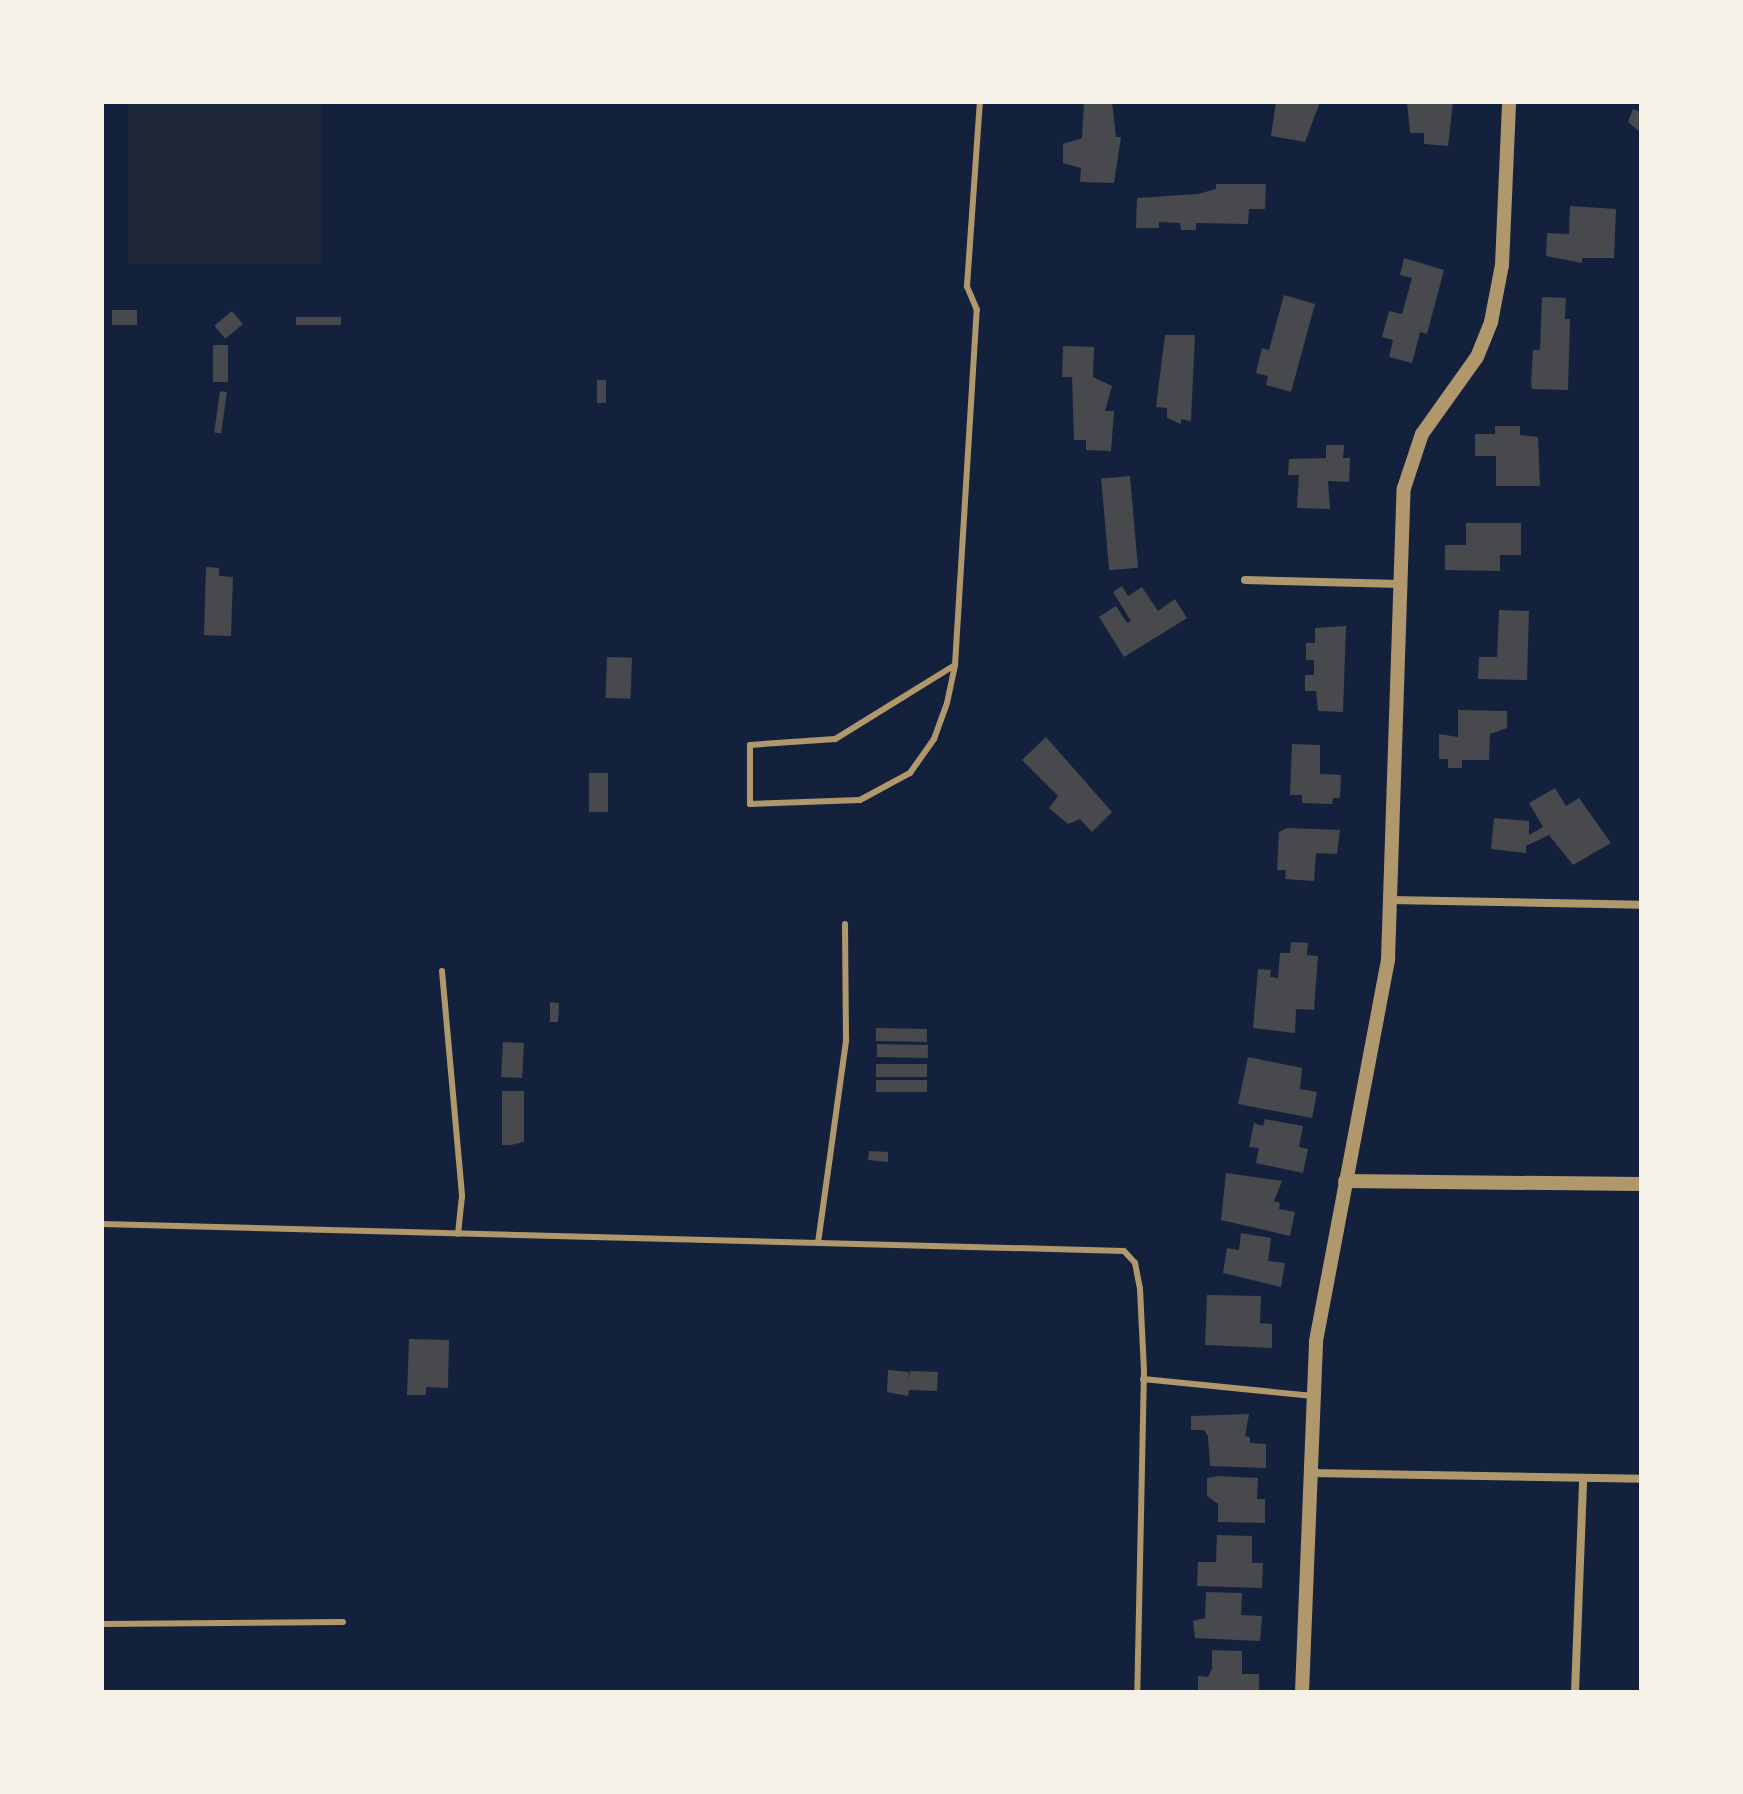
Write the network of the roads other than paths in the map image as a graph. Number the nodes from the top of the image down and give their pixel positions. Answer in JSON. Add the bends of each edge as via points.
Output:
{"nodes":[{"id":1,"x":980,"y":102,"type":"edge"},
{"id":2,"x":1509,"y":102,"type":"edge"},
{"id":3,"x":1245,"y":580,"type":"dead end"},
{"id":4,"x":1401,"y":584,"type":"junction"},
{"id":5,"x":955,"y":665,"type":"junction"},
{"id":6,"x":1390,"y":900,"type":"junction"},
{"id":7,"x":1641,"y":905,"type":"edge"},
{"id":8,"x":845,"y":924,"type":"dead end"},
{"id":9,"x":442,"y":971,"type":"dead end"},
{"id":10,"x":1345,"y":1181,"type":"junction"},
{"id":11,"x":1641,"y":1184,"type":"edge"},
{"id":12,"x":102,"y":1224,"type":"edge"},
{"id":13,"x":458,"y":1234,"type":"junction"},
{"id":14,"x":818,"y":1243,"type":"junction"},
{"id":15,"x":1143,"y":1379,"type":"junction"},
{"id":16,"x":1313,"y":1396,"type":"junction"},
{"id":17,"x":1310,"y":1473,"type":"junction"},
{"id":18,"x":1583,"y":1479,"type":"junction"},
{"id":19,"x":1641,"y":1479,"type":"edge"},
{"id":20,"x":343,"y":1622,"type":"dead end"},
{"id":21,"x":102,"y":1624,"type":"edge"},
{"id":22,"x":1137,"y":1692,"type":"edge"},
{"id":23,"x":1302,"y":1692,"type":"edge"},
{"id":24,"x":1575,"y":1692,"type":"edge"}],
"edges":[{"from":1,"to":5,"type":"lane","via":[[967,286],[977,310]]},
{"from":2,"to":4,"type":"street","via":[[1502,265],[1491,322],[1477,357],[1422,434],[1404,488]]},
{"from":3,"to":4,"type":"street"},
{"from":4,"to":6,"type":"street"},
{"from":5,"to":5,"type":"lane","via":[[934,739],[910,773],[860,800],[750,804],[750,745],[835,739]]},
{"from":6,"to":7,"type":"street"},
{"from":6,"to":10,"type":"street","via":[[1388,959]]},
{"from":8,"to":14,"type":"lane","via":[[846,1040]]},
{"from":9,"to":13,"type":"lane","via":[[462,1196]]},
{"from":10,"to":11,"type":"street"},
{"from":10,"to":16,"type":"street","via":[[1316,1341]]},
{"from":12,"to":13,"type":"lane"},
{"from":13,"to":14,"type":"lane"},
{"from":14,"to":15,"type":"lane","via":[[1124,1251],[1135,1263],[1140,1289]]},
{"from":15,"to":16,"type":"lane"},
{"from":15,"to":22,"type":"lane"},
{"from":16,"to":17,"type":"street"},
{"from":17,"to":18,"type":"street"},
{"from":17,"to":23,"type":"street"},
{"from":18,"to":19,"type":"street"},
{"from":18,"to":24,"type":"street"},
{"from":20,"to":21,"type":"lane"}]}
